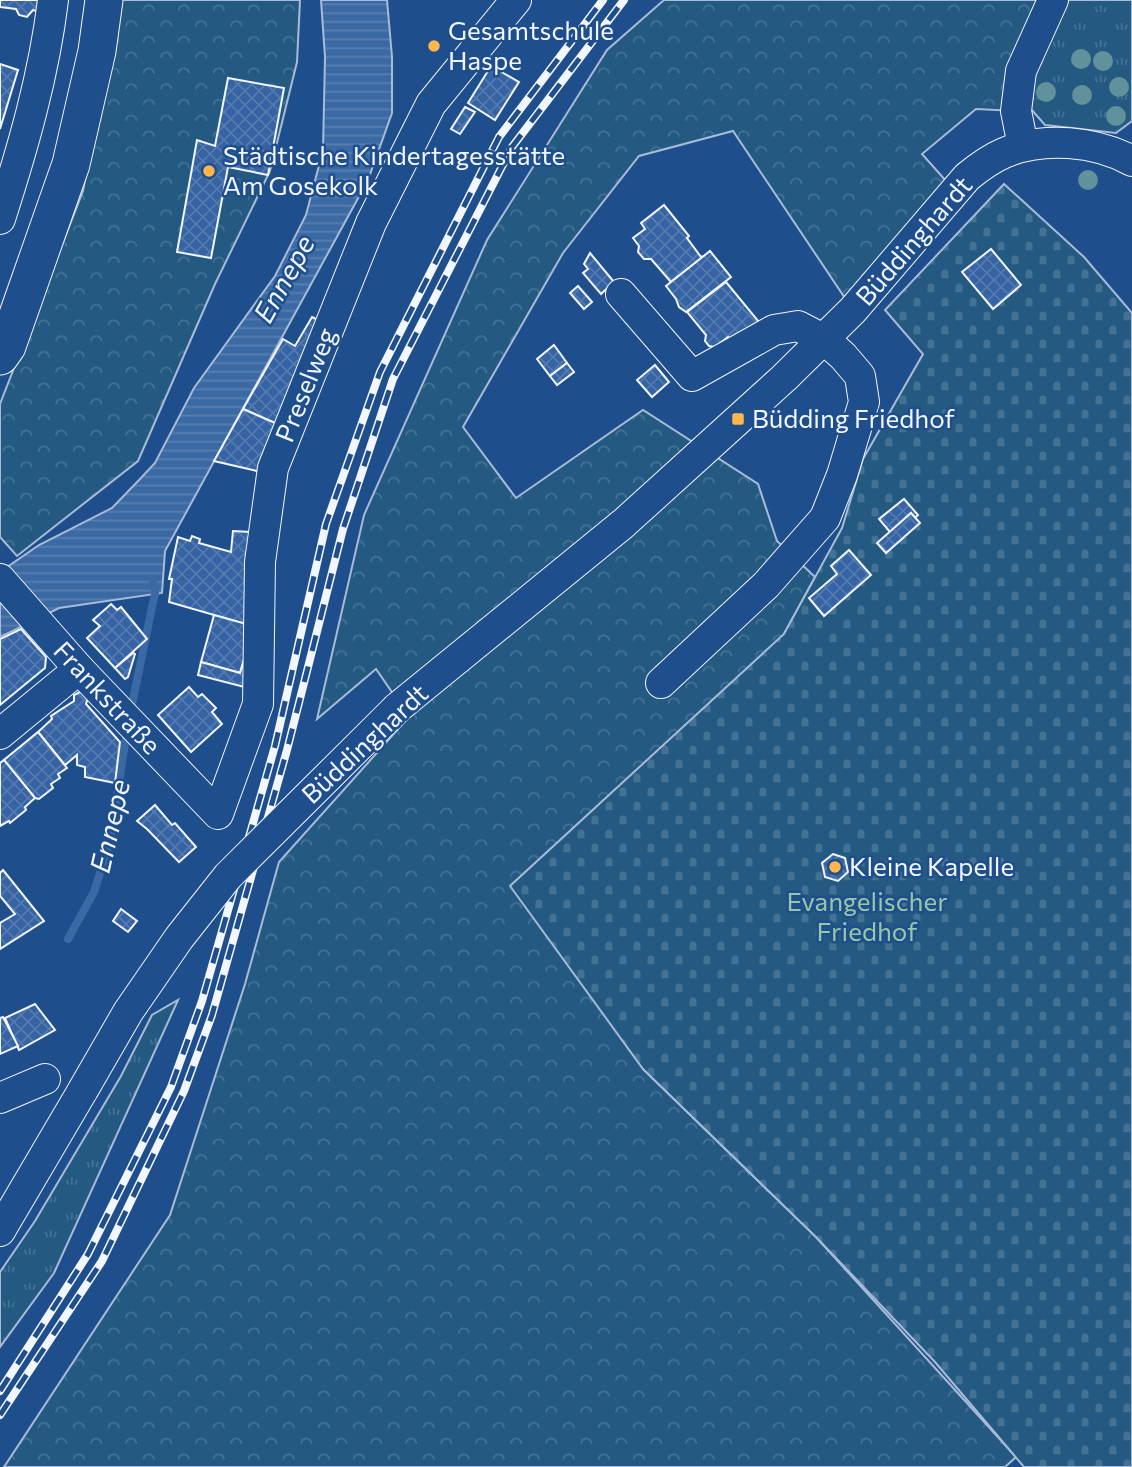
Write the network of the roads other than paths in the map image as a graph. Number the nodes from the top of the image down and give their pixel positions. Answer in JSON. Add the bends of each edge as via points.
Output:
{"nodes":[{"id":1,"x":53,"y":0,"type":"edge"},
{"id":2,"x":104,"y":0,"type":"edge"},
{"id":3,"x":516,"y":0,"type":"edge"},
{"id":4,"x":1053,"y":0,"type":"edge"},
{"id":5,"x":1023,"y":146,"type":"junction"},
{"id":6,"x":1128,"y":150,"type":"edge"},
{"id":7,"x":0,"y":219,"type":"edge"},
{"id":8,"x":621,"y":294,"type":"dead end"},
{"id":9,"x":825,"y":340,"type":"junction"},
{"id":10,"x":2,"y":356,"type":"edge"},
{"id":11,"x":0,"y":579,"type":"edge"},
{"id":12,"x":79,"y":669,"type":"junction"},
{"id":13,"x":661,"y":683,"type":"dead end"},
{"id":14,"x":0,"y":734,"type":"edge"},
{"id":15,"x":218,"y":814,"type":"joint"},
{"id":16,"x":46,"y":1079,"type":"dead end"},
{"id":17,"x":0,"y":1098,"type":"edge"},
{"id":18,"x":0,"y":1231,"type":"edge"}],
"edges":[{"from":1,"to":7,"type":"street","via":[[24,145]]},
{"from":2,"to":10,"type":"main road","via":[[71,164]]},
{"from":3,"to":15,"type":"street","name":"Preselweg","via":[[431,104],[371,223],[273,468],[260,562],[258,704]]},
{"from":4,"to":5,"type":"street","via":[[1021,71],[1016,111]]},
{"from":5,"to":6,"type":"street","name":"Büddinghardt","via":[[1049,143]]},
{"from":5,"to":9,"type":"street","name":"Büddinghardt","via":[[967,177]]},
{"from":8,"to":9,"type":"street","via":[[692,376],[774,330],[798,326]]},
{"from":9,"to":13,"type":"street","via":[[860,376],[864,402],[825,518],[766,584]]},
{"from":9,"to":18,"type":"street","name":"Büddinghardt","bridge":true,"via":[[624,523],[397,708],[228,876],[128,1012]]},
{"from":11,"to":12,"type":"street","name":"Frankstraße"},
{"from":12,"to":14,"type":"street"},
{"from":12,"to":15,"type":"street","name":"Frankstraße"},
{"from":16,"to":17,"type":"street"}]}
